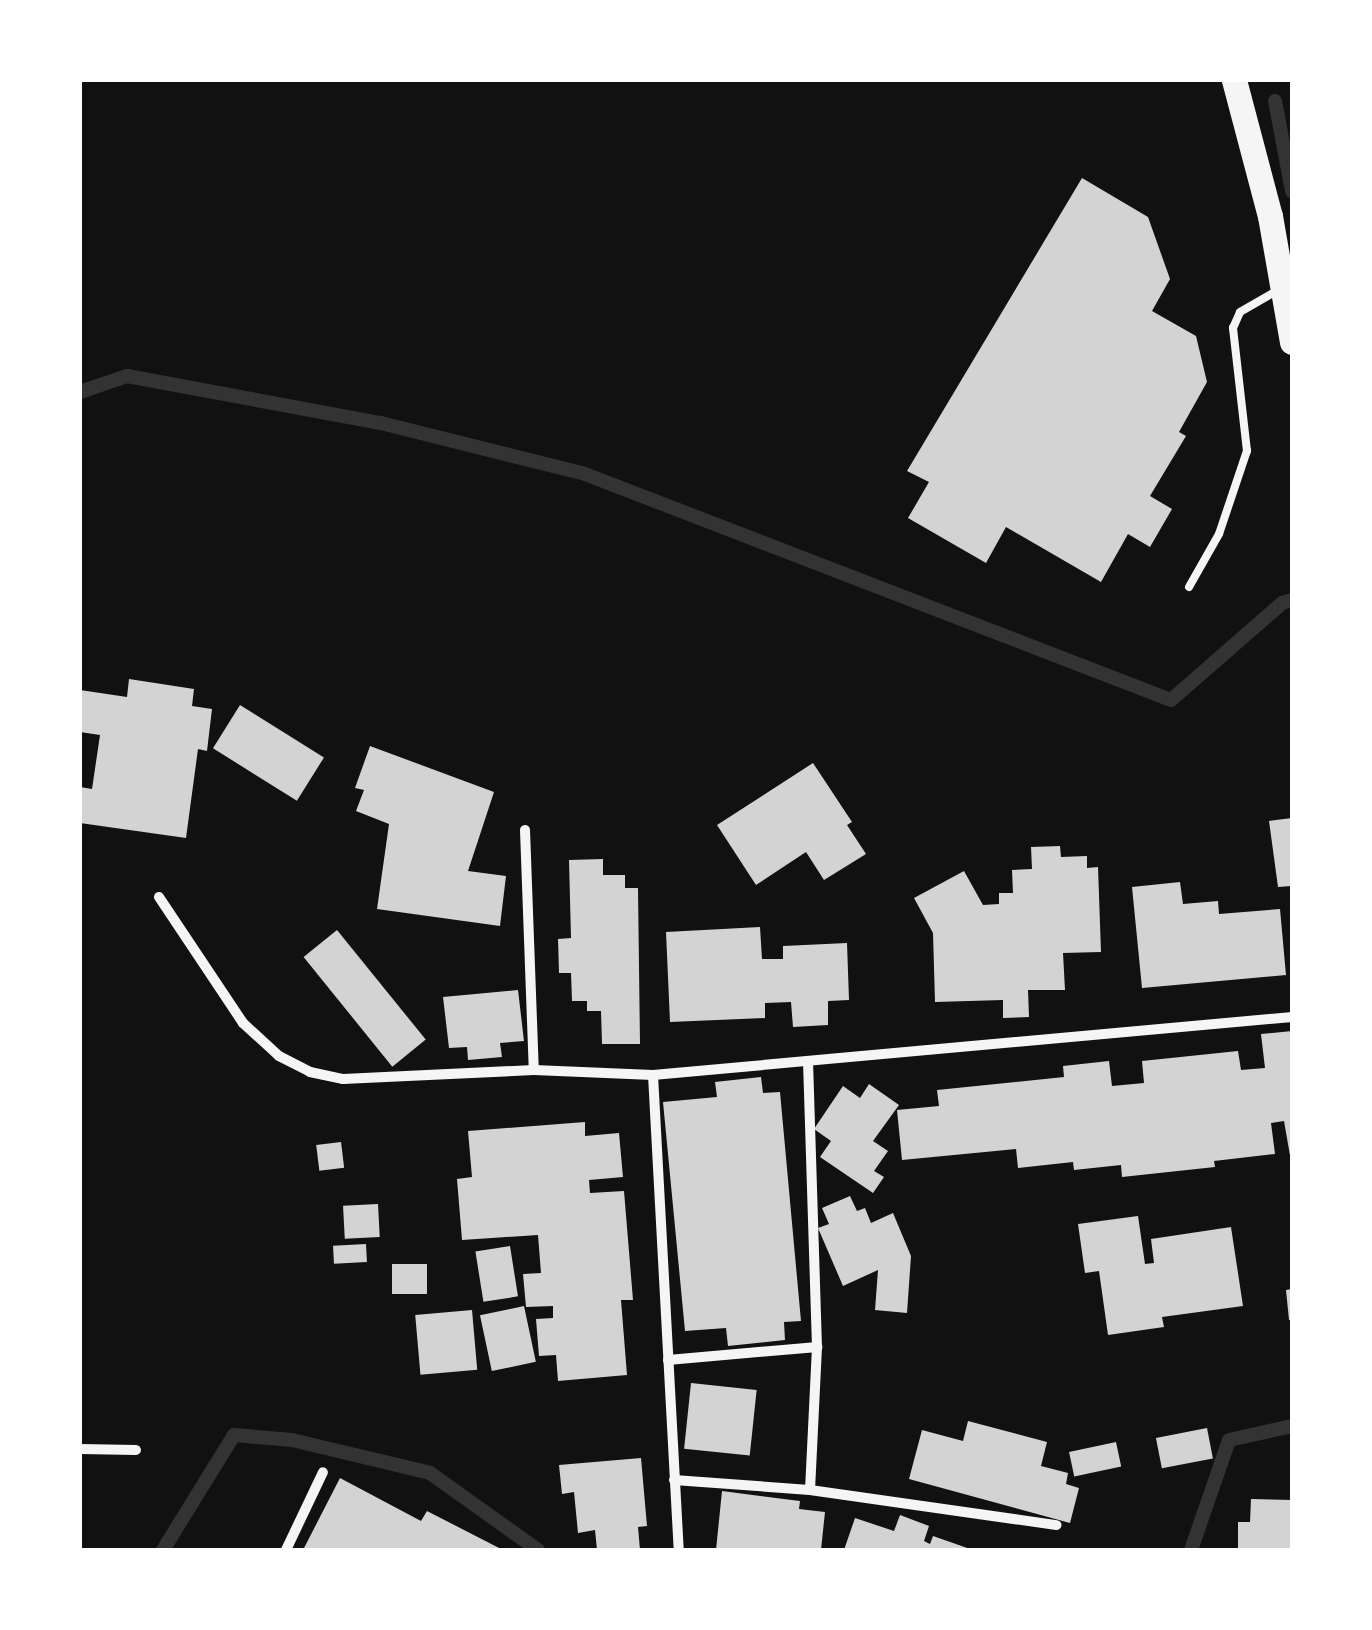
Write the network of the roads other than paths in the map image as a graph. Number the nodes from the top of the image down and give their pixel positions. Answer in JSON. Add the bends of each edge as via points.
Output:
{"nodes":[{"id":1,"x":1234,"y":80,"type":"edge"},
{"id":2,"x":1288,"y":283,"type":"edge"},
{"id":3,"x":1292,"y":342,"type":"edge"},
{"id":4,"x":1189,"y":587,"type":"dead end"},
{"id":5,"x":525,"y":830,"type":"dead end"},
{"id":6,"x":159,"y":897,"type":"dead end"},
{"id":7,"x":1292,"y":1017,"type":"edge"},
{"id":8,"x":808,"y":1061,"type":"junction"},
{"id":9,"x":534,"y":1070,"type":"junction"},
{"id":10,"x":653,"y":1075,"type":"junction"},
{"id":11,"x":816,"y":1347,"type":"junction"},
{"id":12,"x":668,"y":1360,"type":"junction"},
{"id":13,"x":80,"y":1450,"type":"edge"},
{"id":14,"x":136,"y":1450,"type":"dead end"},
{"id":15,"x":323,"y":1472,"type":"dead end"},
{"id":16,"x":674,"y":1480,"type":"junction"},
{"id":17,"x":810,"y":1490,"type":"junction"},
{"id":18,"x":1057,"y":1525,"type":"dead end"},
{"id":19,"x":286,"y":1550,"type":"edge"},
{"id":20,"x":679,"y":1550,"type":"edge"}],
"edges":[{"from":1,"to":2,"type":"main road"},
{"from":2,"to":3,"type":"main road"},
{"from":2,"to":4,"type":"lane","via":[[1240,312],[1233,328],[1247,450],[1219,534]]},
{"from":5,"to":9,"type":"street"},
{"from":6,"to":9,"type":"street","via":[[243,1023],[279,1056],[310,1072],[343,1079]]},
{"from":7,"to":8,"type":"street"},
{"from":8,"to":10,"type":"street"},
{"from":8,"to":11,"type":"street"},
{"from":9,"to":10,"type":"street"},
{"from":10,"to":12,"type":"street"},
{"from":11,"to":12,"type":"street"},
{"from":11,"to":17,"type":"street"},
{"from":12,"to":16,"type":"street"},
{"from":13,"to":14,"type":"street"},
{"from":15,"to":19,"type":"street"},
{"from":16,"to":17,"type":"street"},
{"from":16,"to":20,"type":"street"},
{"from":17,"to":18,"type":"street"}]}
